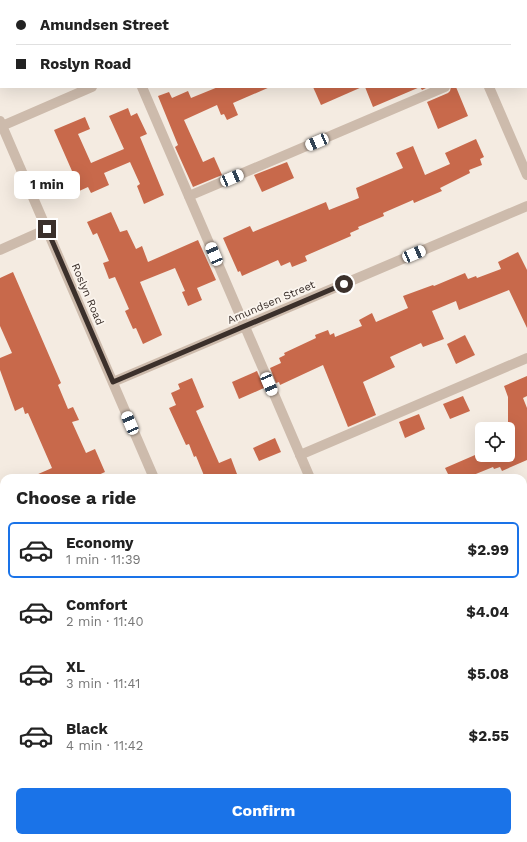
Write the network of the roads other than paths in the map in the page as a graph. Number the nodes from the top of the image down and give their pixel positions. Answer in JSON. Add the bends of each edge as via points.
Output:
{"nodes":[{"id":1,"x":89,"y":88,"type":"edge"},
{"id":2,"x":142,"y":88,"type":"edge"},
{"id":3,"x":443,"y":88,"type":"edge"},
{"id":4,"x":489,"y":88,"type":"edge"},
{"id":5,"x":1,"y":123,"type":"edge"},
{"id":6,"x":527,"y":175,"type":"edge"},
{"id":7,"x":189,"y":196,"type":"junction"},
{"id":8,"x":527,"y":206,"type":"edge"},
{"id":9,"x":47,"y":229,"type":"junction"},
{"id":10,"x":0,"y":250,"type":"edge"},
{"id":11,"x":245,"y":326,"type":"junction"},
{"id":12,"x":527,"y":358,"type":"edge"},
{"id":13,"x":113,"y":382,"type":"junction"},
{"id":14,"x":300,"y":455,"type":"junction"},
{"id":15,"x":152,"y":474,"type":"edge"},
{"id":16,"x":308,"y":474,"type":"edge"}],
"edges":[{"from":1,"to":5,"type":"street"},
{"from":2,"to":7,"type":"street"},
{"from":3,"to":7,"type":"street"},
{"from":4,"to":6,"type":"street"},
{"from":5,"to":9,"type":"street","name":"Roslyn Road"},
{"from":7,"to":11,"type":"street"},
{"from":8,"to":11,"type":"street","name":"Amundsen Street"},
{"from":9,"to":10,"type":"street"},
{"from":9,"to":13,"type":"street","name":"Roslyn Road"},
{"from":11,"to":13,"type":"street","name":"Amundsen Street"},
{"from":11,"to":14,"type":"street"},
{"from":12,"to":14,"type":"street"},
{"from":13,"to":15,"type":"street","name":"Roslyn Road"},
{"from":14,"to":16,"type":"street"}]}
